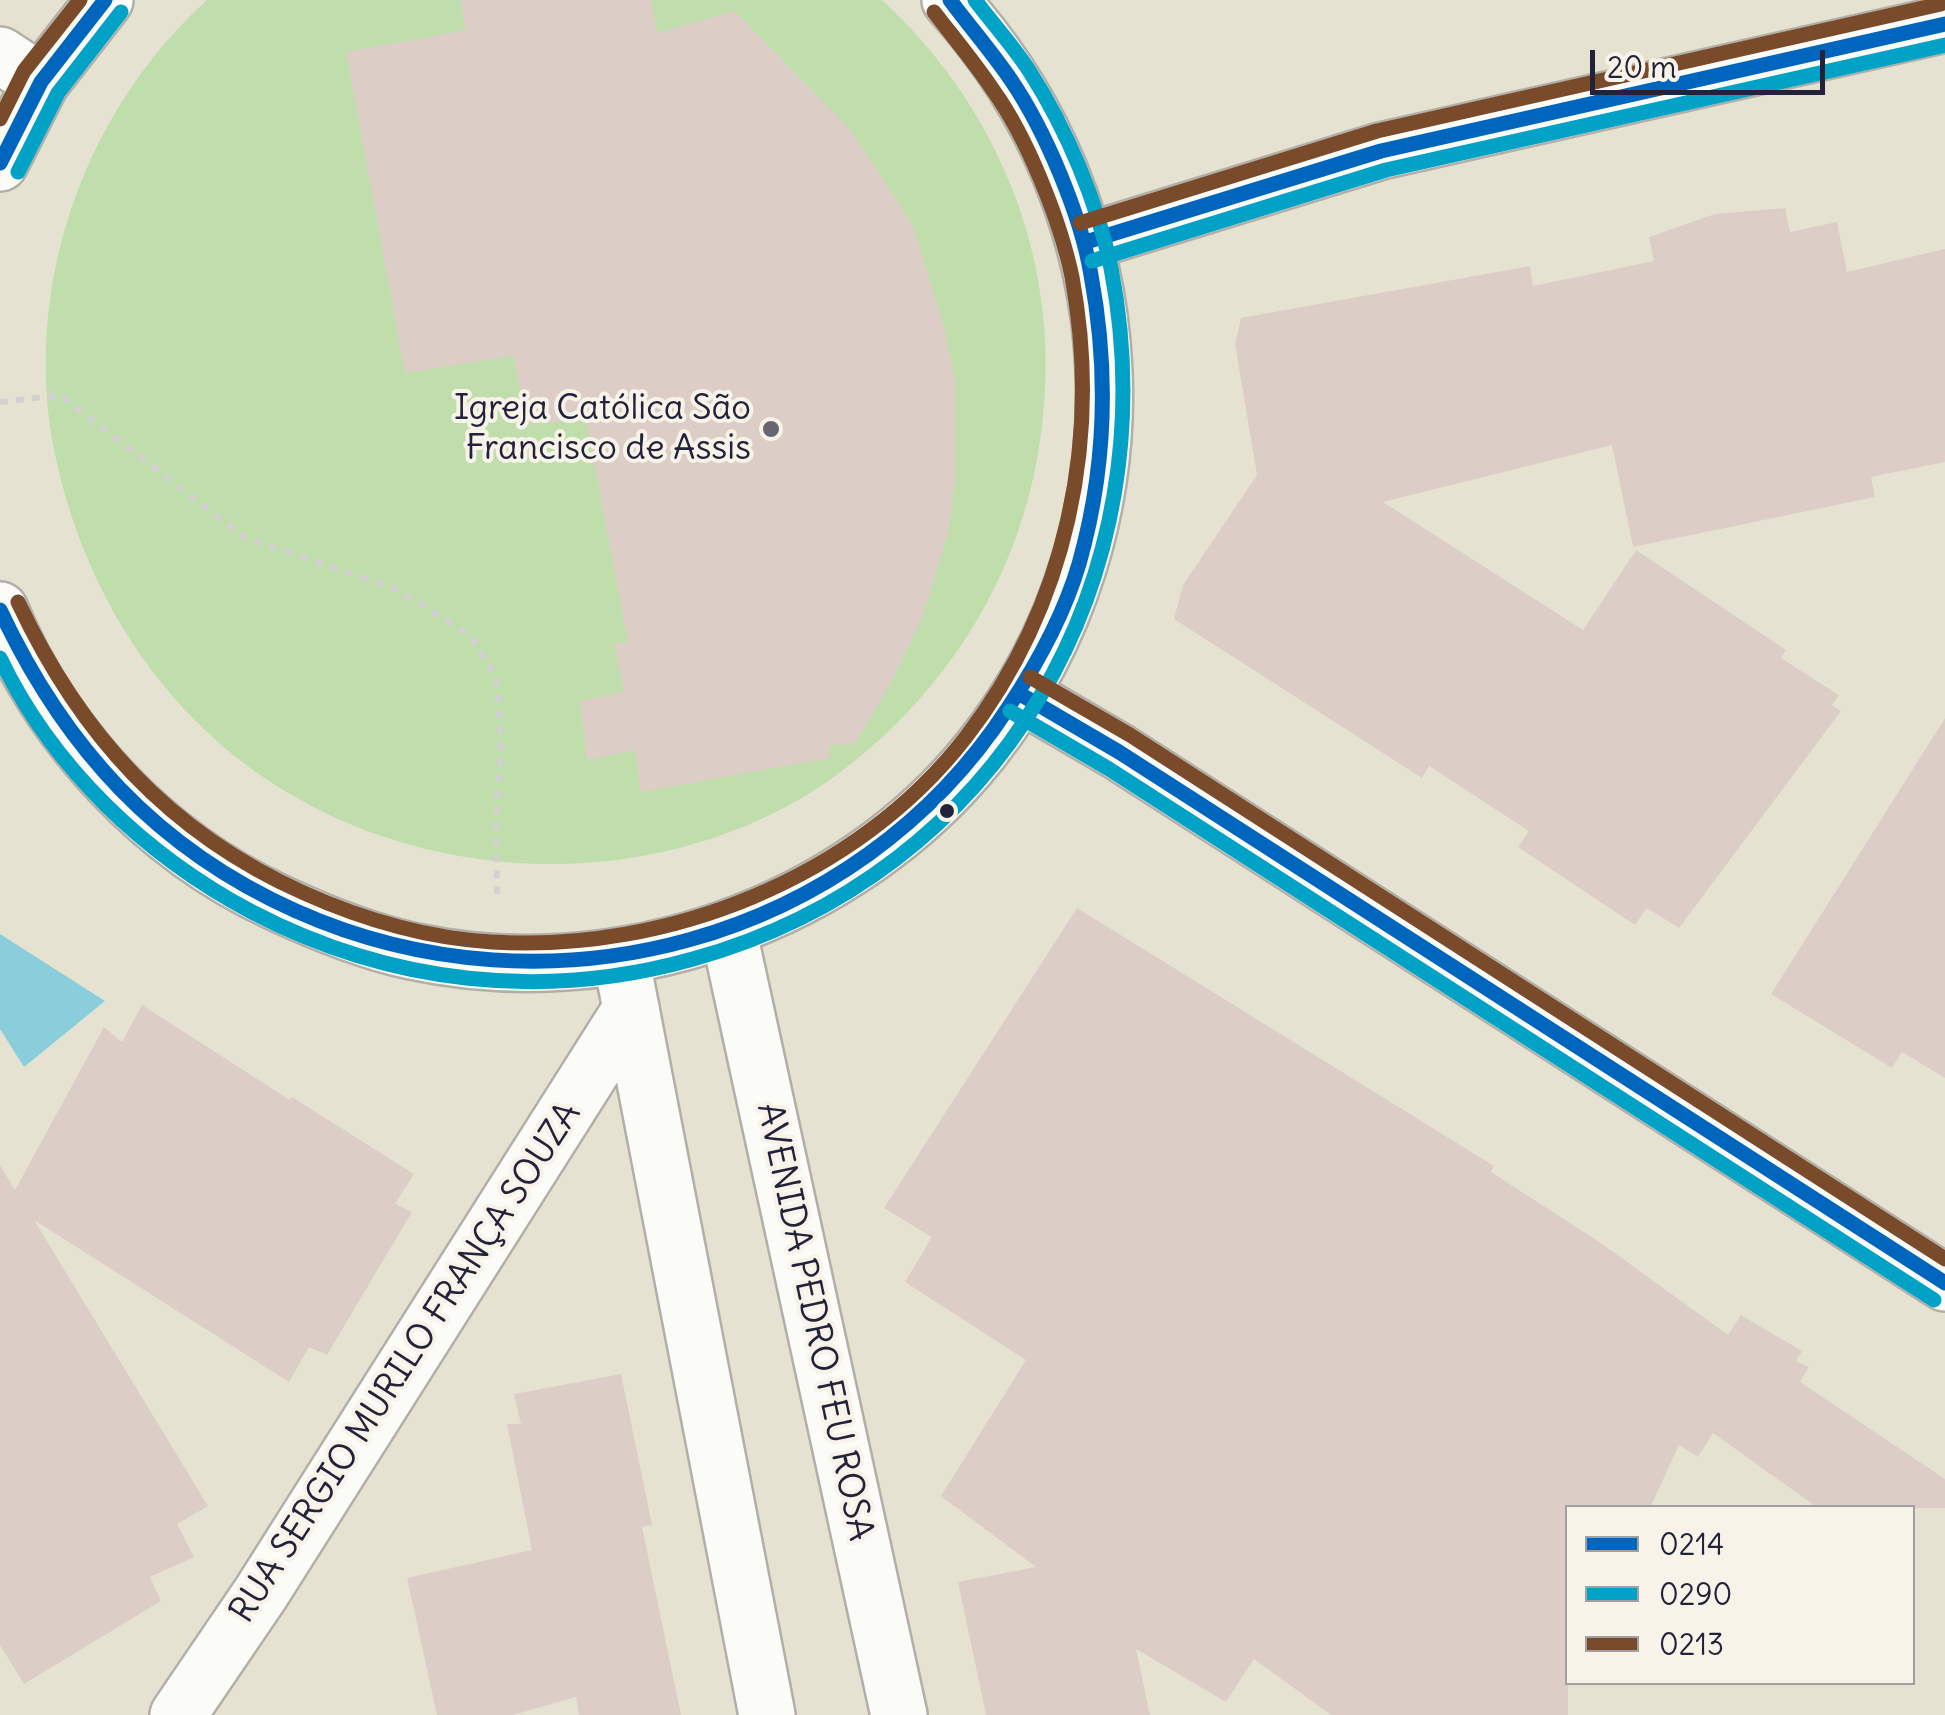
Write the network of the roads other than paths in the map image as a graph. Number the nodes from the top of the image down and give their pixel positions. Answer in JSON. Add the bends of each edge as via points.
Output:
{"nodes":[{"id":1,"x":105,"y":0,"type":"edge"},
{"id":2,"x":950,"y":0,"type":"edge"},
{"id":3,"x":1945,"y":24,"type":"edge"},
{"id":4,"x":21,"y":69,"type":"edge"},
{"id":5,"x":0,"y":163,"type":"edge"},
{"id":6,"x":1086,"y":242,"type":"junction"},
{"id":7,"x":0,"y":610,"type":"edge"},
{"id":8,"x":1020,"y":694,"type":"junction"},
{"id":9,"x":728,"y":929,"type":"junction"},
{"id":10,"x":626,"y":983,"type":"junction"},
{"id":11,"x":1945,"y":1283,"type":"edge"},
{"id":12,"x":178,"y":1715,"type":"edge"},
{"id":13,"x":767,"y":1715,"type":"edge"},
{"id":14,"x":899,"y":1715,"type":"edge"}],
"edges":[{"from":1,"to":4,"type":"street"},
{"from":2,"to":6,"type":"street","via":[[1025,98]]},
{"from":3,"to":6,"type":"street","via":[[1382,151]]},
{"from":4,"to":5,"type":"street"},
{"from":6,"to":8,"type":"street","via":[[1103,339],[1100,475],[1084,551],[1057,625]]},
{"from":7,"to":10,"type":"street","via":[[55,713],[110,782],[175,841],[247,889],[328,926],[411,951]]},
{"from":8,"to":9,"type":"street","via":[[982,750],[890,841],[826,884]]},
{"from":8,"to":11,"type":"street"},
{"from":9,"to":10,"type":"street"},
{"from":9,"to":14,"type":"street","name":"AVENIDA PEDRO FEU ROSA"},
{"from":10,"to":12,"type":"street","name":"RUA SERGIO MURILO FRANÇA SOUZA","via":[[261,1593]]},
{"from":10,"to":13,"type":"street"}]}
